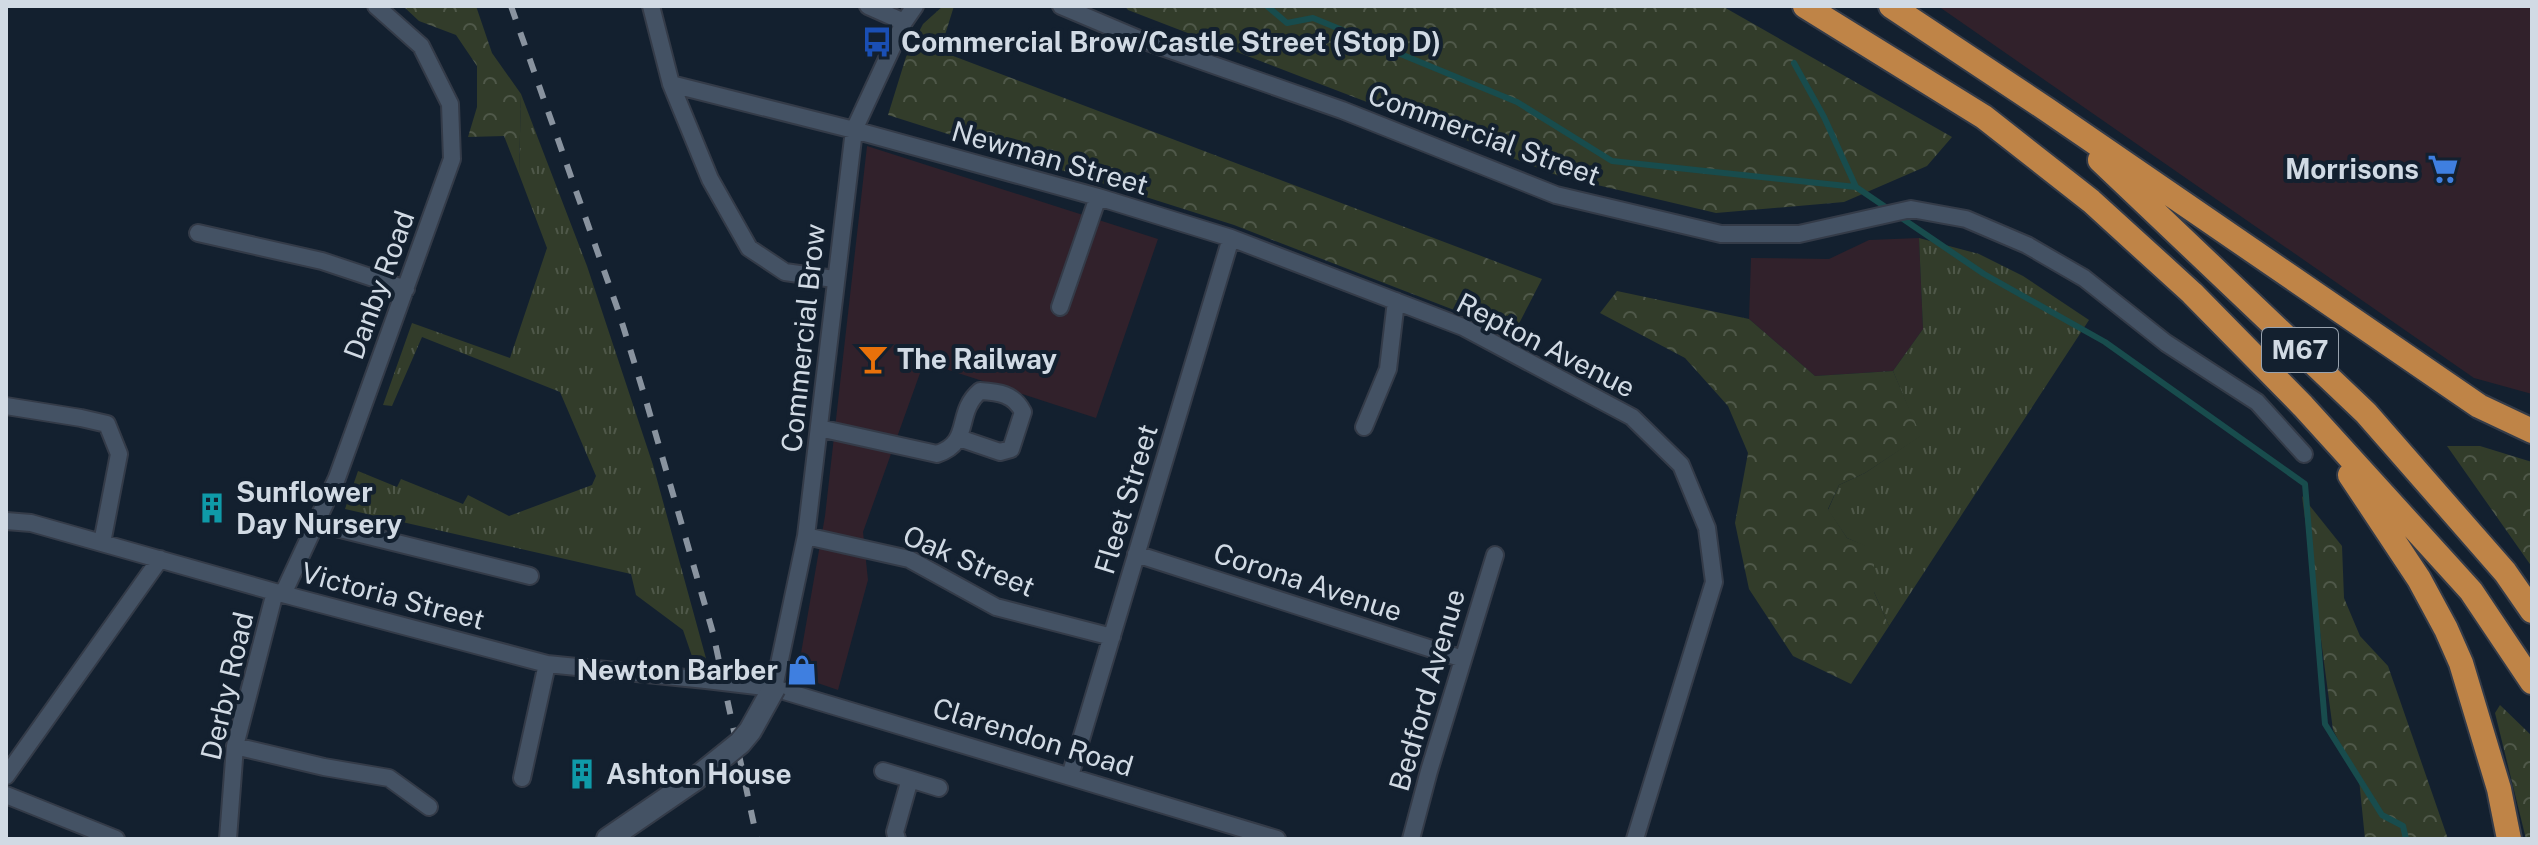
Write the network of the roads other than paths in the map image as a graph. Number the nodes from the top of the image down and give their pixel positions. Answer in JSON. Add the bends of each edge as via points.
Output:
{"nodes":[{"id":1,"x":376,"y":6,"type":"edge"},
{"id":2,"x":651,"y":6,"type":"edge"},
{"id":3,"x":868,"y":6,"type":"edge"},
{"id":4,"x":915,"y":6,"type":"edge"},
{"id":5,"x":1061,"y":6,"type":"edge"},
{"id":6,"x":1805,"y":6,"type":"edge"},
{"id":7,"x":1891,"y":6,"type":"edge"},
{"id":8,"x":904,"y":22,"type":"junction"},
{"id":9,"x":671,"y":84,"type":"junction"},
{"id":10,"x":2046,"y":109,"type":"junction"},
{"id":11,"x":854,"y":130,"type":"junction"},
{"id":12,"x":1098,"y":197,"type":"junction"},
{"id":13,"x":198,"y":233,"type":"dead end"},
{"id":14,"x":1231,"y":238,"type":"junction"},
{"id":15,"x":834,"y":279,"type":"junction"},
{"id":16,"x":406,"y":289,"type":"junction"},
{"id":17,"x":1396,"y":301,"type":"junction"},
{"id":18,"x":1060,"y":307,"type":"dead end"},
{"id":19,"x":6,"y":406,"type":"edge"},
{"id":20,"x":2303,"y":406,"type":"junction"},
{"id":21,"x":1364,"y":427,"type":"dead end"},
{"id":22,"x":819,"y":428,"type":"junction"},
{"id":23,"x":2532,"y":431,"type":"edge"},
{"id":24,"x":959,"y":438,"type":"dead end"},
{"id":25,"x":2304,"y":454,"type":"dead end"},
{"id":26,"x":6,"y":521,"type":"edge"},
{"id":27,"x":316,"y":523,"type":"junction"},
{"id":28,"x":806,"y":536,"type":"junction"},
{"id":29,"x":102,"y":543,"type":"junction"},
{"id":30,"x":1136,"y":554,"type":"junction"},
{"id":31,"x":1495,"y":555,"type":"dead end"},
{"id":32,"x":160,"y":559,"type":"junction"},
{"id":33,"x":530,"y":576,"type":"dead end"},
{"id":34,"x":279,"y":593,"type":"junction"},
{"id":35,"x":2532,"y":611,"type":"edge"},
{"id":36,"x":1112,"y":637,"type":"junction"},
{"id":37,"x":1463,"y":659,"type":"junction"},
{"id":38,"x":547,"y":664,"type":"junction"},
{"id":39,"x":2532,"y":682,"type":"edge"},
{"id":40,"x":774,"y":688,"type":"junction"},
{"id":41,"x":235,"y":746,"type":"junction"},
{"id":42,"x":883,"y":771,"type":"dead end"},
{"id":43,"x":6,"y":776,"type":"edge"},
{"id":44,"x":1070,"y":776,"type":"junction"},
{"id":45,"x":522,"y":778,"type":"dead end"},
{"id":46,"x":910,"y":779,"type":"junction"},
{"id":47,"x":939,"y":788,"type":"dead end"},
{"id":48,"x":6,"y":795,"type":"edge"},
{"id":49,"x":429,"y":807,"type":"dead end"},
{"id":50,"x":1230,"y":832,"type":"edge"},
{"id":51,"x":116,"y":839,"type":"edge"},
{"id":52,"x":228,"y":839,"type":"edge"},
{"id":53,"x":608,"y":839,"type":"edge"},
{"id":54,"x":897,"y":839,"type":"edge"},
{"id":55,"x":1277,"y":839,"type":"edge"},
{"id":56,"x":1411,"y":839,"type":"edge"},
{"id":57,"x":1635,"y":839,"type":"edge"},
{"id":58,"x":2509,"y":839,"type":"edge"}],
"edges":[{"from":1,"to":16,"type":"street","name":"Danby Road","via":[[421,46],[450,104],[452,159]]},
{"from":2,"to":9,"type":"street"},
{"from":3,"to":8,"type":"street"},
{"from":4,"to":8,"type":"street","name":"Commercial Brow"},
{"from":5,"to":25,"type":"street","name":"Commercial Street","via":[[1556,195],[1721,234],[1799,234],[1911,209],[1966,219],[2027,245],[2084,278],[2166,343],[2257,402]]},
{"from":6,"to":20,"type":"highway","number":"M67","via":[[1984,117],[2091,201],[2192,293]]},
{"from":7,"to":10,"type":"highway","number":"M67"},
{"from":8,"to":11,"type":"street","name":"Commercial Brow"},
{"from":9,"to":11,"type":"street","name":"Newman Street"},
{"from":9,"to":15,"type":"street","via":[[710,179],[749,248],[785,272]]},
{"from":10,"to":23,"type":"highway","number":"M67","via":[[2479,406]]},
{"from":10,"to":35,"type":"highway","number":"M67","via":[[2366,413],[2505,572]]},
{"from":11,"to":12,"type":"street","name":"Newman Street"},
{"from":11,"to":15,"type":"street","name":"Commercial Brow"},
{"from":12,"to":14,"type":"street","name":"Newman Street"},
{"from":12,"to":18,"type":"street"},
{"from":13,"to":16,"type":"street","via":[[322,261]]},
{"from":14,"to":17,"type":"street","name":"Repton Avenue"},
{"from":14,"to":30,"type":"street","name":"Fleet Street"},
{"from":15,"to":22,"type":"street","name":"Commercial Brow"},
{"from":16,"to":27,"type":"street","name":"Danby Road"},
{"from":17,"to":21,"type":"street","via":[[1388,369]]},
{"from":17,"to":57,"type":"street","name":"Repton Avenue","via":[[1463,327],[1632,417],[1681,465],[1707,528],[1714,582]]},
{"from":19,"to":29,"type":"street","via":[[107,424],[119,454]]},
{"from":20,"to":39,"type":"highway","number":"M67","via":[[2471,591]]},
{"from":20,"to":58,"type":"highway","number":"M67","via":[[2419,579],[2446,629],[2499,789]]},
{"from":22,"to":24,"type":"street","via":[[937,454],[951,450]]},
{"from":22,"to":28,"type":"street","name":"Commercial Brow"},
{"from":26,"to":29,"type":"street","name":"Victoria Street"},
{"from":27,"to":33,"type":"street"},
{"from":27,"to":34,"type":"street","name":"Danby Road"},
{"from":28,"to":36,"type":"street","name":"Oak Street","via":[[909,559],[996,607]]},
{"from":28,"to":40,"type":"street","name":"Commercial Brow"},
{"from":29,"to":32,"type":"street","name":"Victoria Street"},
{"from":30,"to":36,"type":"street","name":"Fleet Street"},
{"from":30,"to":37,"type":"street","name":"Corona Avenue"},
{"from":31,"to":37,"type":"street","name":"Bedford Avenue"},
{"from":32,"to":34,"type":"street","name":"Victoria Street"},
{"from":32,"to":43,"type":"street"},
{"from":34,"to":38,"type":"street","name":"Victoria Street"},
{"from":34,"to":41,"type":"street","name":"Derby Road"},
{"from":36,"to":44,"type":"street","name":"Fleet Street"},
{"from":37,"to":56,"type":"street","name":"Bedford Avenue"},
{"from":38,"to":40,"type":"street","name":"Victoria Street","bridge":true},
{"from":38,"to":45,"type":"street"},
{"from":40,"to":44,"type":"street","name":"Clarendon Road"},
{"from":40,"to":53,"type":"street","bridge":true,"via":[[740,743]]},
{"from":41,"to":49,"type":"street","via":[[389,778]]},
{"from":41,"to":52,"type":"street","name":"Derby Road"},
{"from":42,"to":46,"type":"street"},
{"from":44,"to":50,"type":"street","name":"Clarendon Road"},
{"from":46,"to":47,"type":"street"},
{"from":46,"to":54,"type":"street"},
{"from":48,"to":51,"type":"street"},
{"from":50,"to":55,"type":"street","name":"Clarendon Road"}]}
